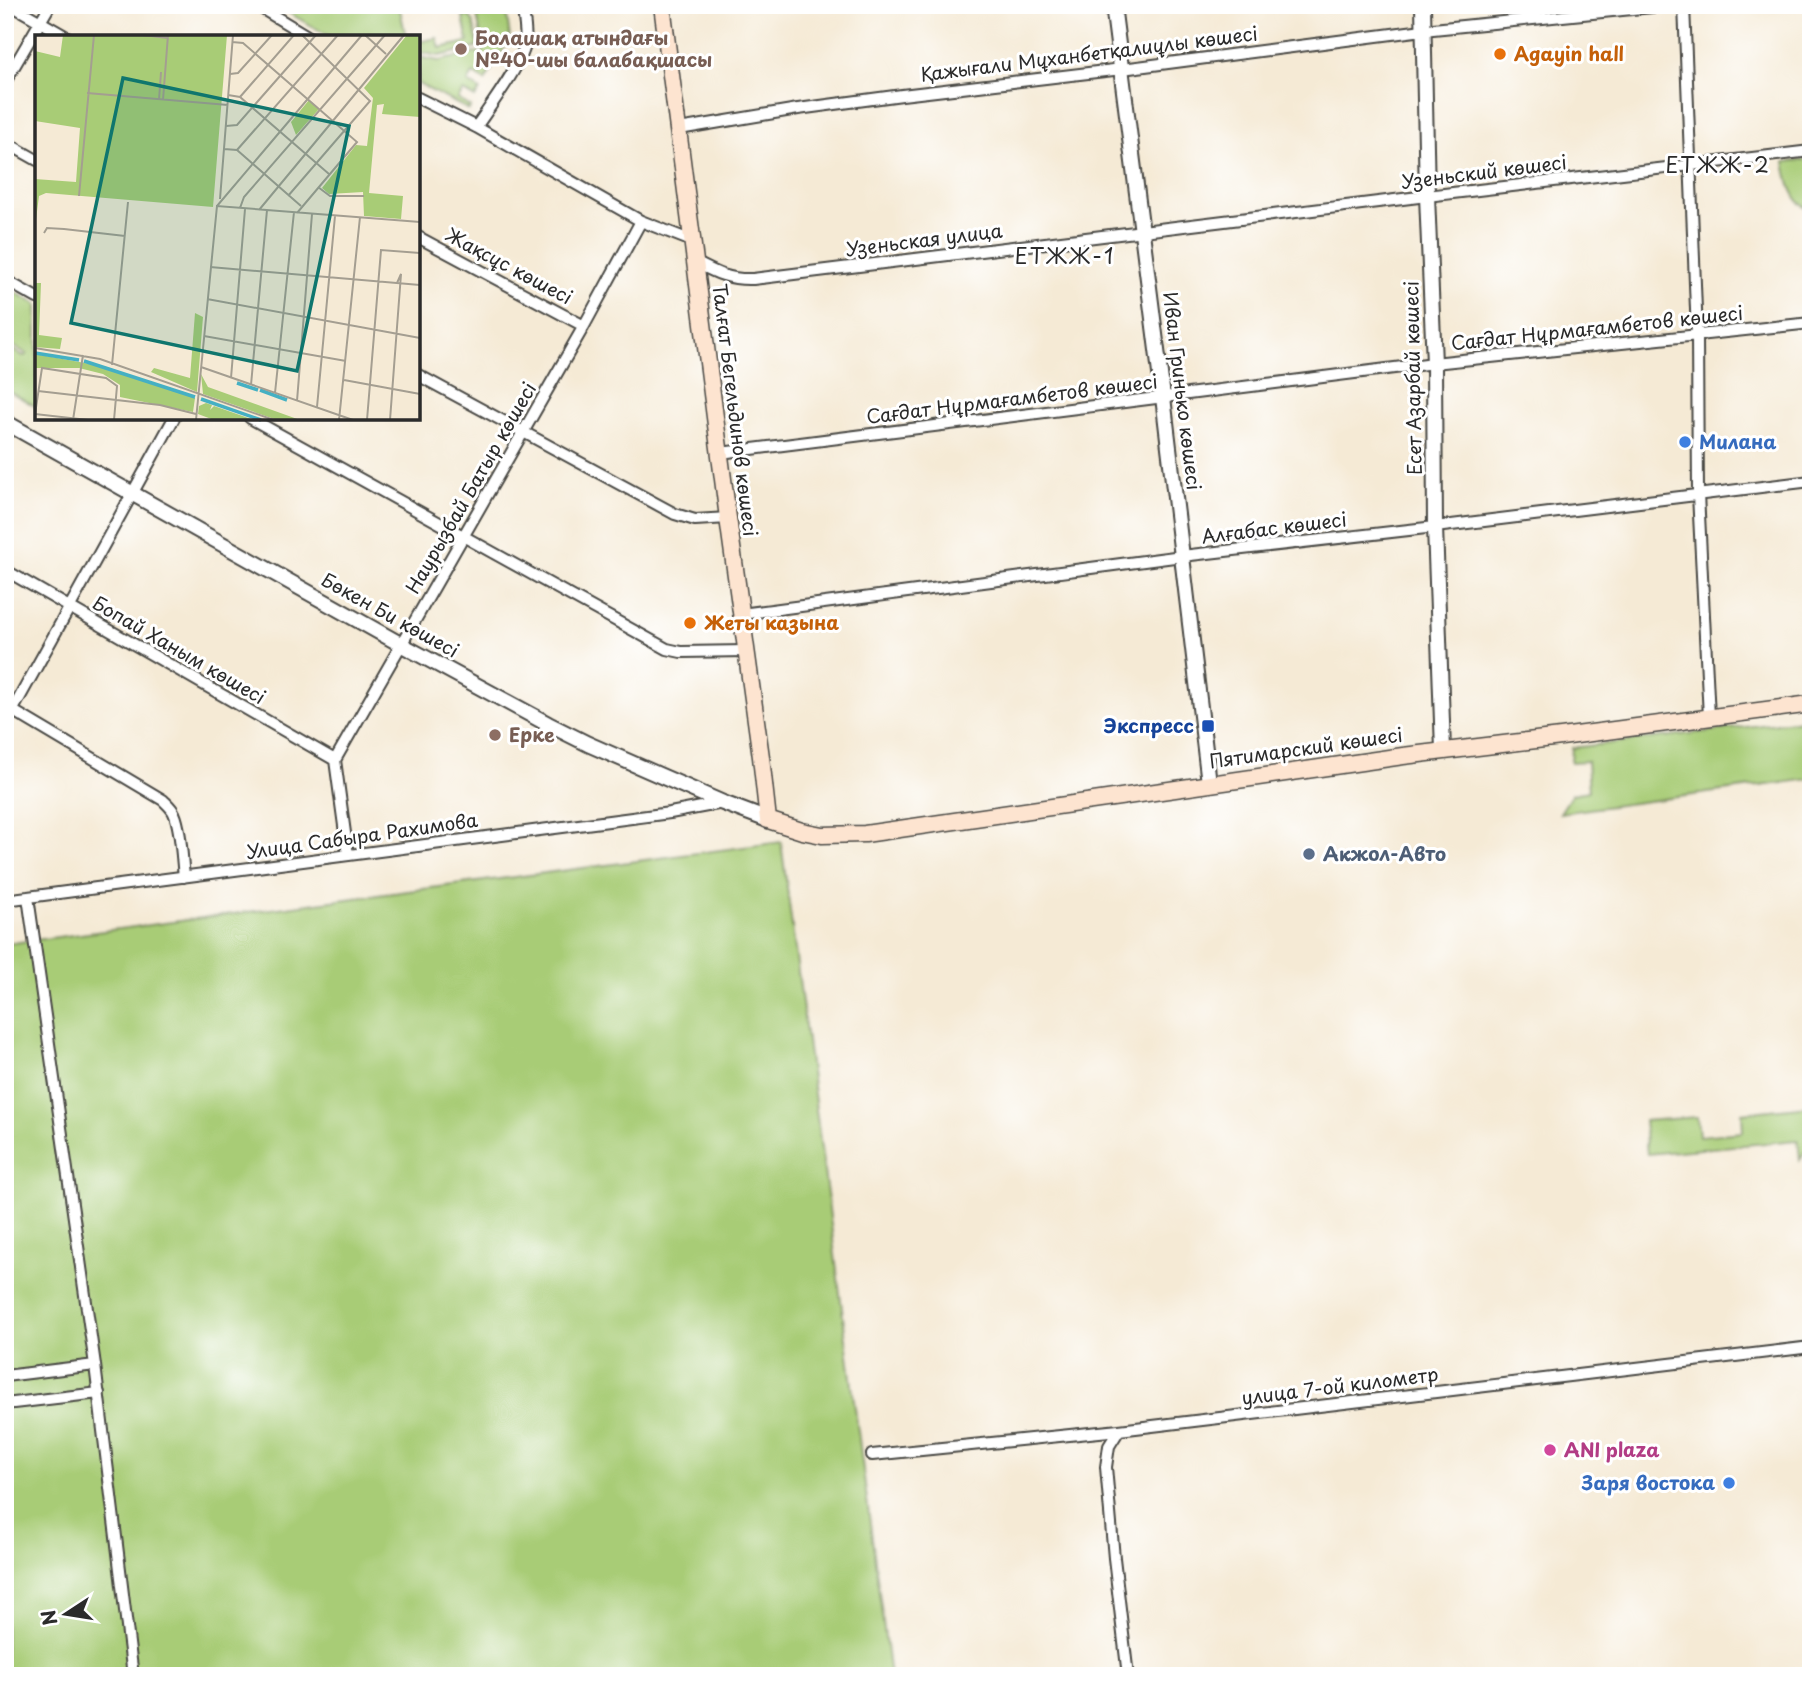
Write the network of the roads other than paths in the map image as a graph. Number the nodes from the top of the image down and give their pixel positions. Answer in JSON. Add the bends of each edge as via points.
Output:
{"nodes":[{"id":1,"x":11,"y":5,"type":"edge"},
{"id":2,"x":50,"y":5,"type":"edge"},
{"id":3,"x":256,"y":5,"type":"edge"},
{"id":4,"x":522,"y":5,"type":"edge"},
{"id":5,"x":662,"y":5,"type":"edge"},
{"id":6,"x":1113,"y":5,"type":"edge"},
{"id":7,"x":1423,"y":5,"type":"edge"},
{"id":8,"x":1672,"y":5,"type":"edge"},
{"id":9,"x":1684,"y":5,"type":"edge"},
{"id":10,"x":41,"y":21,"type":"junction"},
{"id":11,"x":1423,"y":30,"type":"junction"},
{"id":12,"x":64,"y":35,"type":"edge"},
{"id":13,"x":306,"y":35,"type":"edge"},
{"id":14,"x":1122,"y":69,"type":"junction"},
{"id":15,"x":5,"y":82,"type":"edge"},
{"id":16,"x":420,"y":99,"type":"edge"},
{"id":17,"x":476,"y":127,"type":"junction"},
{"id":18,"x":679,"y":129,"type":"junction"},
{"id":19,"x":5,"y":142,"type":"edge"},
{"id":20,"x":1811,"y":151,"type":"edge"},
{"id":21,"x":35,"y":159,"type":"edge"},
{"id":22,"x":1691,"y":166,"type":"junction"},
{"id":23,"x":1427,"y":196,"type":"junction"},
{"id":24,"x":641,"y":222,"type":"junction"},
{"id":25,"x":1161,"y":229,"type":"joint"},
{"id":26,"x":1142,"y":232,"type":"junction"},
{"id":27,"x":420,"y":238,"type":"edge"},
{"id":28,"x":692,"y":241,"type":"junction"},
{"id":29,"x":695,"y":262,"type":"junction"},
{"id":30,"x":5,"y":280,"type":"edge"},
{"id":31,"x":35,"y":297,"type":"edge"},
{"id":32,"x":1811,"y":323,"type":"edge"},
{"id":33,"x":584,"y":326,"type":"junction"},
{"id":34,"x":1697,"y":335,"type":"junction"},
{"id":35,"x":1434,"y":363,"type":"junction"},
{"id":36,"x":420,"y":376,"type":"edge"},
{"id":37,"x":1163,"y":397,"type":"junction"},
{"id":38,"x":173,"y":420,"type":"edge"},
{"id":39,"x":254,"y":420,"type":"edge"},
{"id":40,"x":5,"y":422,"type":"edge"},
{"id":41,"x":523,"y":433,"type":"junction"},
{"id":42,"x":720,"y":453,"type":"junction"},
{"id":43,"x":1811,"y":481,"type":"edge"},
{"id":44,"x":134,"y":492,"type":"junction"},
{"id":45,"x":1698,"y":495,"type":"junction"},
{"id":46,"x":728,"y":518,"type":"junction"},
{"id":47,"x":1435,"y":527,"type":"junction"},
{"id":48,"x":463,"y":537,"type":"junction"},
{"id":49,"x":1182,"y":556,"type":"junction"},
{"id":50,"x":5,"y":570,"type":"edge"},
{"id":51,"x":70,"y":608,"type":"junction"},
{"id":52,"x":741,"y":614,"type":"junction"},
{"id":53,"x":402,"y":645,"type":"junction"},
{"id":54,"x":747,"y":651,"type":"junction"},
{"id":55,"x":1811,"y":704,"type":"edge"},
{"id":56,"x":9,"y":708,"type":"edge"},
{"id":57,"x":1709,"y":717,"type":"junction"},
{"id":58,"x":5,"y":724,"type":"edge"},
{"id":59,"x":1443,"y":750,"type":"junction"},
{"id":60,"x":335,"y":760,"type":"junction"},
{"id":61,"x":1209,"y":782,"type":"junction"},
{"id":62,"x":723,"y":803,"type":"junction"},
{"id":63,"x":768,"y":820,"type":"junction"},
{"id":64,"x":348,"y":855,"type":"junction"},
{"id":65,"x":184,"y":877,"type":"junction"},
{"id":66,"x":28,"y":897,"type":"junction"},
{"id":67,"x":5,"y":900,"type":"edge"},
{"id":68,"x":1811,"y":1347,"type":"edge"},
{"id":69,"x":95,"y":1364,"type":"junction"},
{"id":70,"x":5,"y":1376,"type":"edge"},
{"id":71,"x":99,"y":1393,"type":"junction"},
{"id":72,"x":5,"y":1404,"type":"edge"},
{"id":73,"x":1119,"y":1430,"type":"junction"},
{"id":74,"x":872,"y":1455,"type":"dead end"},
{"id":75,"x":133,"y":1676,"type":"edge"},
{"id":76,"x":1128,"y":1676,"type":"edge"}],
"edges":[{"from":1,"to":10,"type":"street"},
{"from":2,"to":10,"type":"street"},
{"from":3,"to":13,"type":"street"},
{"from":4,"to":17,"type":"street","via":[[526,27],[520,60]]},
{"from":5,"to":18,"type":"main road","name":"Талғат Бегельдинов көшесі"},
{"from":6,"to":14,"type":"street","name":"Иван Гринько көшесі"},
{"from":7,"to":11,"type":"street","name":"Есет Азарбай көшесі"},
{"from":8,"to":11,"type":"street","name":"Қажығали Мұханбетқалиұлы көшесі"},
{"from":9,"to":22,"type":"street"},
{"from":10,"to":12,"type":"street"},
{"from":10,"to":15,"type":"street"},
{"from":11,"to":14,"type":"street","name":"Қажығали Мұханбетқалиұлы көшесі"},
{"from":11,"to":23,"type":"street","name":"Есет Азарбай көшесі"},
{"from":14,"to":18,"type":"street","name":"Қажығали Мұханбетқалиұлы көшесі","via":[[837,104]]},
{"from":14,"to":26,"type":"street","name":"Иван Гринько көшесі"},
{"from":16,"to":17,"type":"street"},
{"from":17,"to":24,"type":"street"},
{"from":18,"to":28,"type":"main road","name":"Талғат Бегельдинов көшесі"},
{"from":19,"to":21,"type":"street"},
{"from":20,"to":22,"type":"street","name":"Узеньский көшесі"},
{"from":22,"to":23,"type":"street","name":"Узеньский көшесі"},
{"from":22,"to":34,"type":"street"},
{"from":23,"to":25,"type":"street","name":"Узеньский көшесі"},
{"from":23,"to":35,"type":"street","name":"Есет Азарбай көшесі"},
{"from":24,"to":28,"type":"street"},
{"from":24,"to":33,"type":"street","name":"Наурызбай Батыр көшесі"},
{"from":25,"to":26,"type":"street","name":"Узеньская улица"},
{"from":26,"to":29,"type":"street","name":"Узеньская улица","via":[[753,279],[726,277]]},
{"from":26,"to":37,"type":"street","name":"Иван Гринько көшесі"},
{"from":27,"to":33,"type":"street","name":"Жақсұс көшесі"},
{"from":28,"to":29,"type":"main road","name":"Талғат Бегельдинов көшесі"},
{"from":29,"to":42,"type":"main road","name":"Талғат Бегельдинов көшесі"},
{"from":30,"to":31,"type":"street"},
{"from":32,"to":34,"type":"street","name":"Сағдат Нұрмағамбетов көшесі"},
{"from":33,"to":41,"type":"street","name":"Наурызбай Батыр көшесі"},
{"from":34,"to":35,"type":"street","name":"Сағдат Нұрмағамбетов көшесі"},
{"from":34,"to":45,"type":"street"},
{"from":35,"to":37,"type":"street","name":"Сағдат Нұрмағамбетов көшесі"},
{"from":35,"to":47,"type":"street","name":"Есет Азарбай көшесі"},
{"from":36,"to":41,"type":"street"},
{"from":37,"to":42,"type":"street","name":"Сағдат Нұрмағамбетов көшесі"},
{"from":37,"to":49,"type":"street","name":"Иван Гринько көшесі"},
{"from":38,"to":44,"type":"street"},
{"from":39,"to":48,"type":"street"},
{"from":40,"to":44,"type":"street","name":"Бөкен Би көшесі"},
{"from":41,"to":46,"type":"street","via":[[680,516]]},
{"from":41,"to":48,"type":"street","name":"Наурызбай Батыр көшесі"},
{"from":42,"to":46,"type":"main road","name":"Талғат Бегельдинов көшесі"},
{"from":43,"to":45,"type":"street","name":"Алғабас көшесі"},
{"from":44,"to":51,"type":"street"},
{"from":44,"to":53,"type":"street","name":"Бөкен Би көшесі"},
{"from":45,"to":47,"type":"street","name":"Алғабас көшесі"},
{"from":45,"to":57,"type":"street"},
{"from":46,"to":52,"type":"main road","name":"Талғат Бегельдинов көшесі"},
{"from":47,"to":49,"type":"street","name":"Алғабас көшесі"},
{"from":47,"to":59,"type":"street","name":"Есет Азарбай көшесі"},
{"from":48,"to":53,"type":"street","name":"Наурызбай Батыр көшесі"},
{"from":48,"to":54,"type":"street","via":[[674,651]]},
{"from":49,"to":52,"type":"street","name":"Алғабас көшесі"},
{"from":49,"to":61,"type":"street","name":"Иван Гринько көшесі"},
{"from":50,"to":51,"type":"street","name":"Бопай Ханым көшесі"},
{"from":51,"to":56,"type":"street"},
{"from":51,"to":60,"type":"street","name":"Бопай Ханым көшесі"},
{"from":52,"to":54,"type":"main road","name":"Талғат Бегельдинов көшесі"},
{"from":53,"to":60,"type":"street","name":"Наурызбай Батыр көшесі"},
{"from":53,"to":62,"type":"street","name":"Бөкен Би көшесі","via":[[588,744]]},
{"from":54,"to":63,"type":"main road","name":"Талғат Бегельдинов көшесі"},
{"from":55,"to":57,"type":"main road","name":"Пятимарский көшесі"},
{"from":56,"to":58,"type":"street"},
{"from":56,"to":65,"type":"street","via":[[163,800],[177,823]]},
{"from":57,"to":59,"type":"main road","name":"Пятимарский көшесі"},
{"from":59,"to":61,"type":"main road","name":"Пятимарский көшесі"},
{"from":60,"to":64,"type":"street"},
{"from":61,"to":63,"type":"main road","name":"Пятимарский көшесі","via":[[865,834],[808,833]]},
{"from":62,"to":63,"type":"street","name":"Бөкен Би көшесі"},
{"from":62,"to":64,"type":"street","name":"Улица Сабыра Рахимова"},
{"from":64,"to":65,"type":"street","name":"Улица Сабыра Рахимова"},
{"from":65,"to":66,"type":"street","name":"Улица Сабыра Рахимова"},
{"from":66,"to":67,"type":"street","name":"Улица Сабыра Рахимова"},
{"from":66,"to":69,"type":"street"},
{"from":68,"to":73,"type":"street","name":"улица 7-ой километр"},
{"from":69,"to":70,"type":"street"},
{"from":69,"to":71,"type":"street"},
{"from":71,"to":72,"type":"street"},
{"from":71,"to":75,"type":"street"},
{"from":73,"to":74,"type":"street","name":"улица 7-ой километр"},
{"from":73,"to":76,"type":"street","via":[[1109,1446],[1107,1467]]}]}
